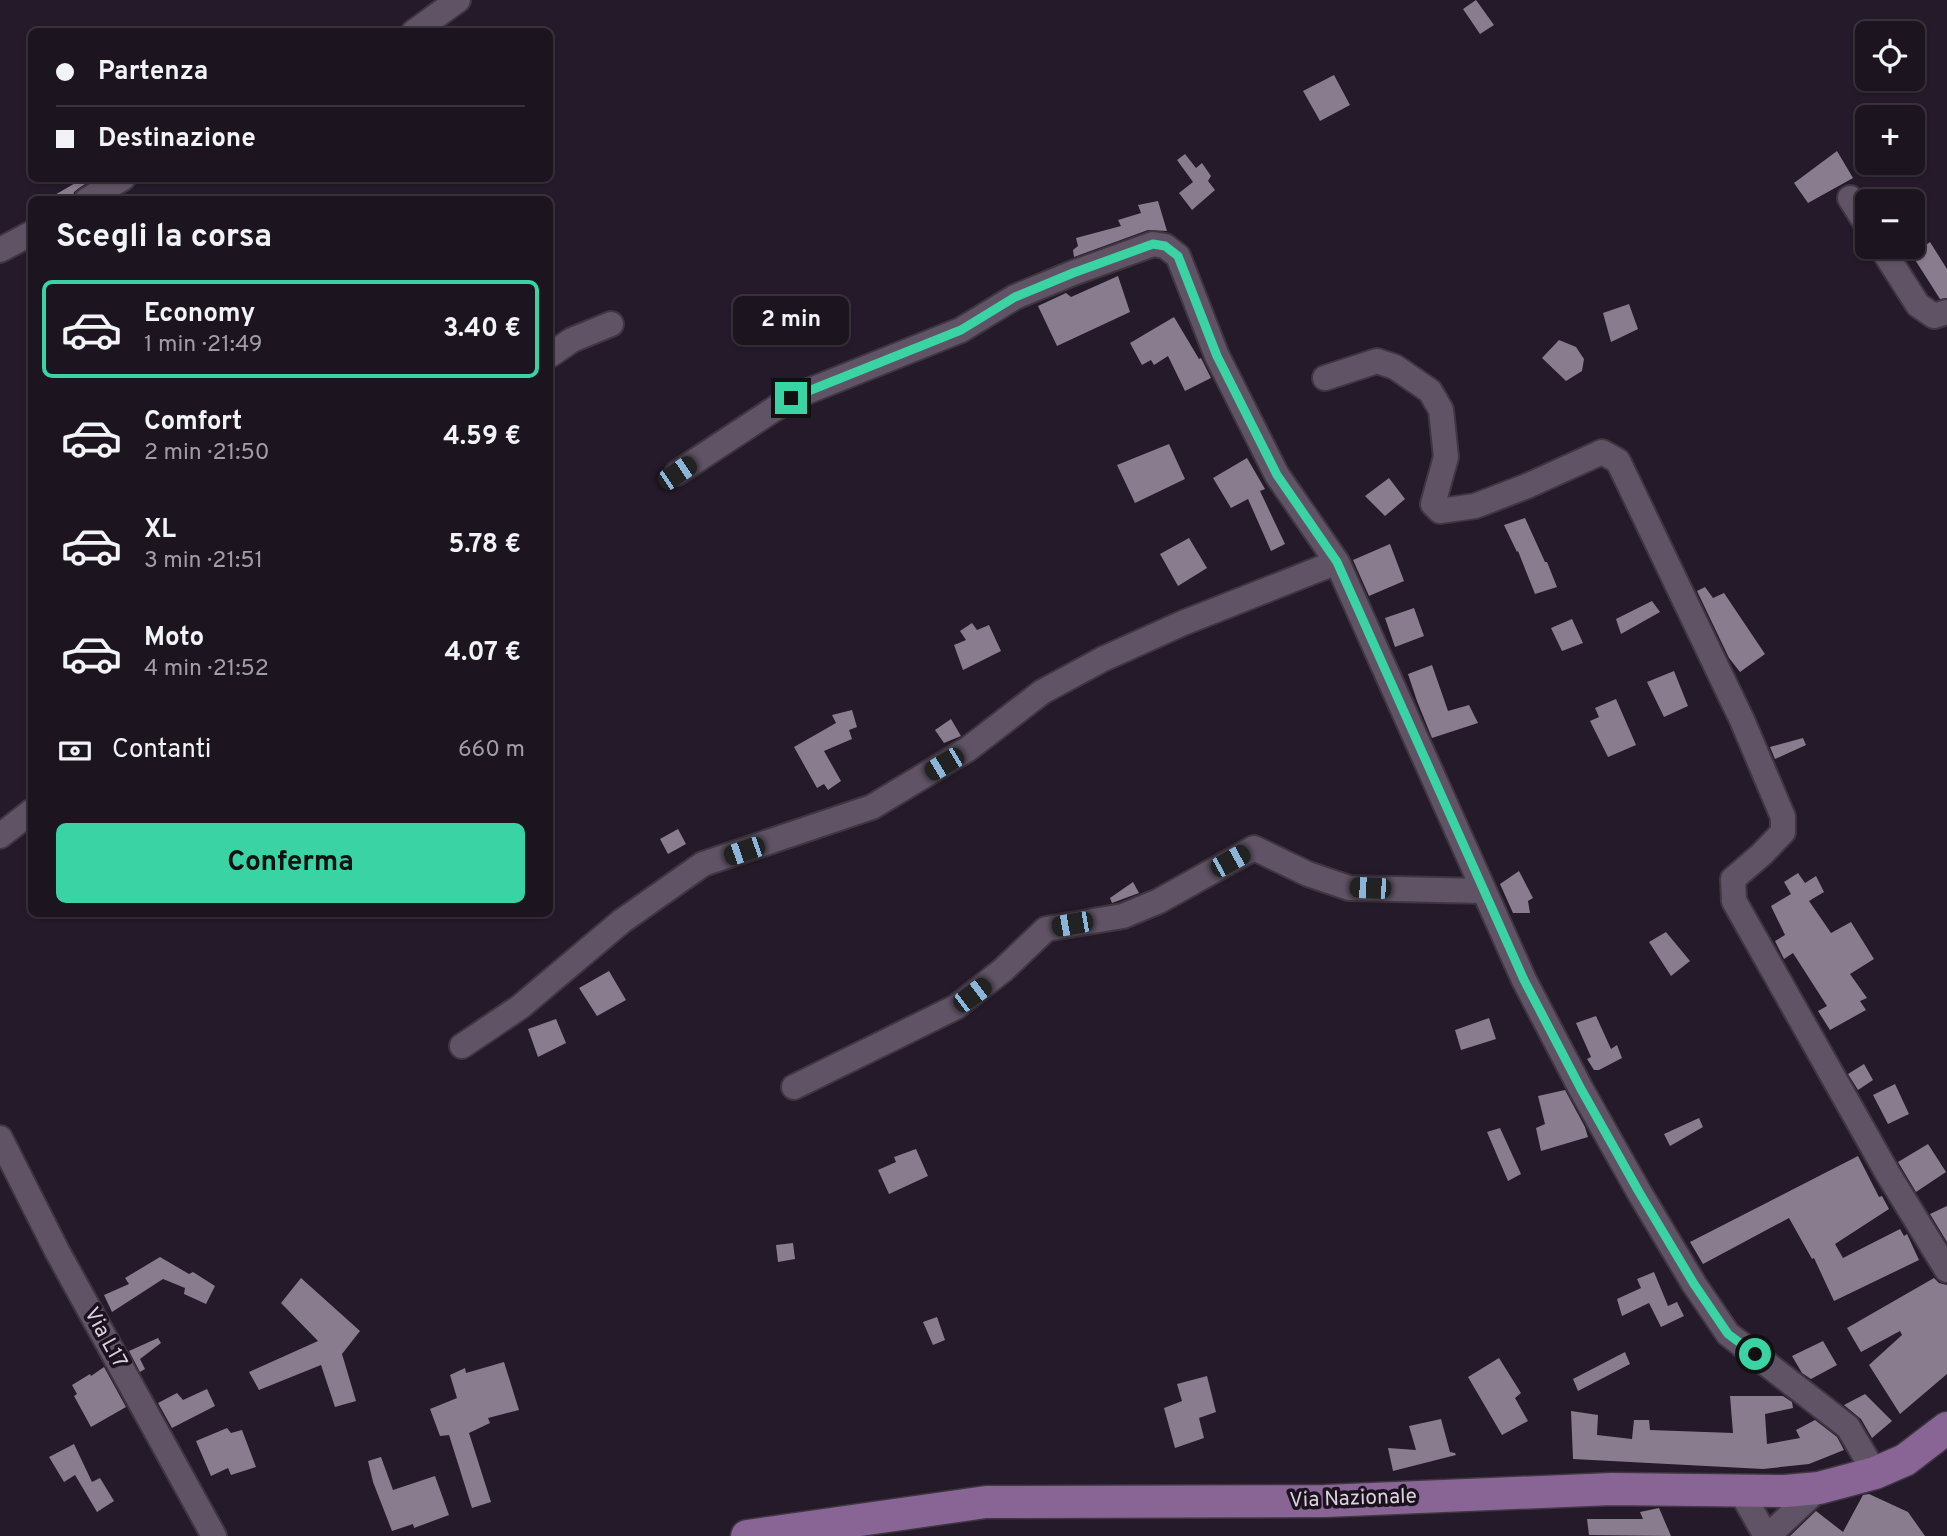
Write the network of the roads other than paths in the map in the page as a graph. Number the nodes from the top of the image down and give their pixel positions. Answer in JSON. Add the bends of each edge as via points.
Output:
{"nodes":[{"id":1,"x":458,"y":0,"type":"edge"},
{"id":2,"x":420,"y":28,"type":"edge"},
{"id":3,"x":117,"y":182,"type":"edge"},
{"id":4,"x":94,"y":196,"type":"edge"},
{"id":5,"x":1850,"y":198,"type":"dead end"},
{"id":6,"x":1855,"y":206,"type":"edge"},
{"id":7,"x":28,"y":235,"type":"edge"},
{"id":8,"x":0,"y":250,"type":"edge"},
{"id":9,"x":1889,"y":259,"type":"edge"},
{"id":10,"x":1947,"y":312,"type":"edge"},
{"id":11,"x":611,"y":324,"type":"dead end"},
{"id":12,"x":553,"y":353,"type":"edge"},
{"id":13,"x":1325,"y":378,"type":"dead end"},
{"id":14,"x":677,"y":473,"type":"dead end"},
{"id":15,"x":1337,"y":562,"type":"junction"},
{"id":16,"x":28,"y":814,"type":"edge"},
{"id":17,"x":0,"y":836,"type":"edge"},
{"id":18,"x":1485,"y":891,"type":"junction"},
{"id":19,"x":462,"y":1046,"type":"dead end"},
{"id":20,"x":794,"y":1087,"type":"dead end"},
{"id":21,"x":0,"y":1138,"type":"edge"},
{"id":22,"x":1947,"y":1270,"type":"edge"},
{"id":23,"x":1947,"y":1428,"type":"edge"},
{"id":24,"x":1875,"y":1473,"type":"junction"},
{"id":25,"x":1819,"y":1488,"type":"junction"},
{"id":26,"x":1741,"y":1492,"type":"junction"},
{"id":27,"x":214,"y":1536,"type":"edge"},
{"id":28,"x":747,"y":1536,"type":"edge"},
{"id":29,"x":1767,"y":1536,"type":"edge"}],
"edges":[{"from":1,"to":2,"type":"street"},
{"from":3,"to":4,"type":"street"},
{"from":5,"to":6,"type":"street"},
{"from":7,"to":8,"type":"street"},
{"from":9,"to":10,"type":"street","via":[[1918,305],[1934,316]]},
{"from":11,"to":12,"type":"street"},
{"from":13,"to":22,"type":"street","via":[[1377,362],[1395,367],[1430,391],[1441,410],[1446,457],[1433,504],[1440,511],[1475,506],[1602,452],[1618,461],[1742,720],[1783,817],[1783,832],[1733,879],[1734,901]]},
{"from":14,"to":15,"type":"street","via":[[791,398],[961,330],[1015,297],[1153,244],[1178,256],[1217,356],[1277,475]]},
{"from":15,"to":18,"type":"street"},
{"from":15,"to":19,"type":"street","via":[[1103,659],[1042,692],[968,749],[872,807],[703,864],[622,921],[520,1007]]},
{"from":16,"to":17,"type":"street"},
{"from":18,"to":20,"type":"street","via":[[1349,888],[1254,848],[1123,916],[1046,929],[956,1007]]},
{"from":18,"to":24,"type":"street","via":[[1524,980],[1581,1089],[1694,1284],[1728,1334],[1848,1427]]},
{"from":21,"to":27,"type":"street","name":"Via L17"},
{"from":23,"to":24,"type":"main road","name":"Via Nazionale","via":[[1905,1460]]},
{"from":24,"to":25,"type":"main road","name":"Via Nazionale"},
{"from":25,"to":26,"type":"main road","name":"Via Nazionale"},
{"from":25,"to":29,"type":"street"},
{"from":26,"to":28,"type":"main road","name":"Via Nazionale","via":[[1612,1489],[1325,1501],[986,1502]]},
{"from":26,"to":29,"type":"street"}]}
